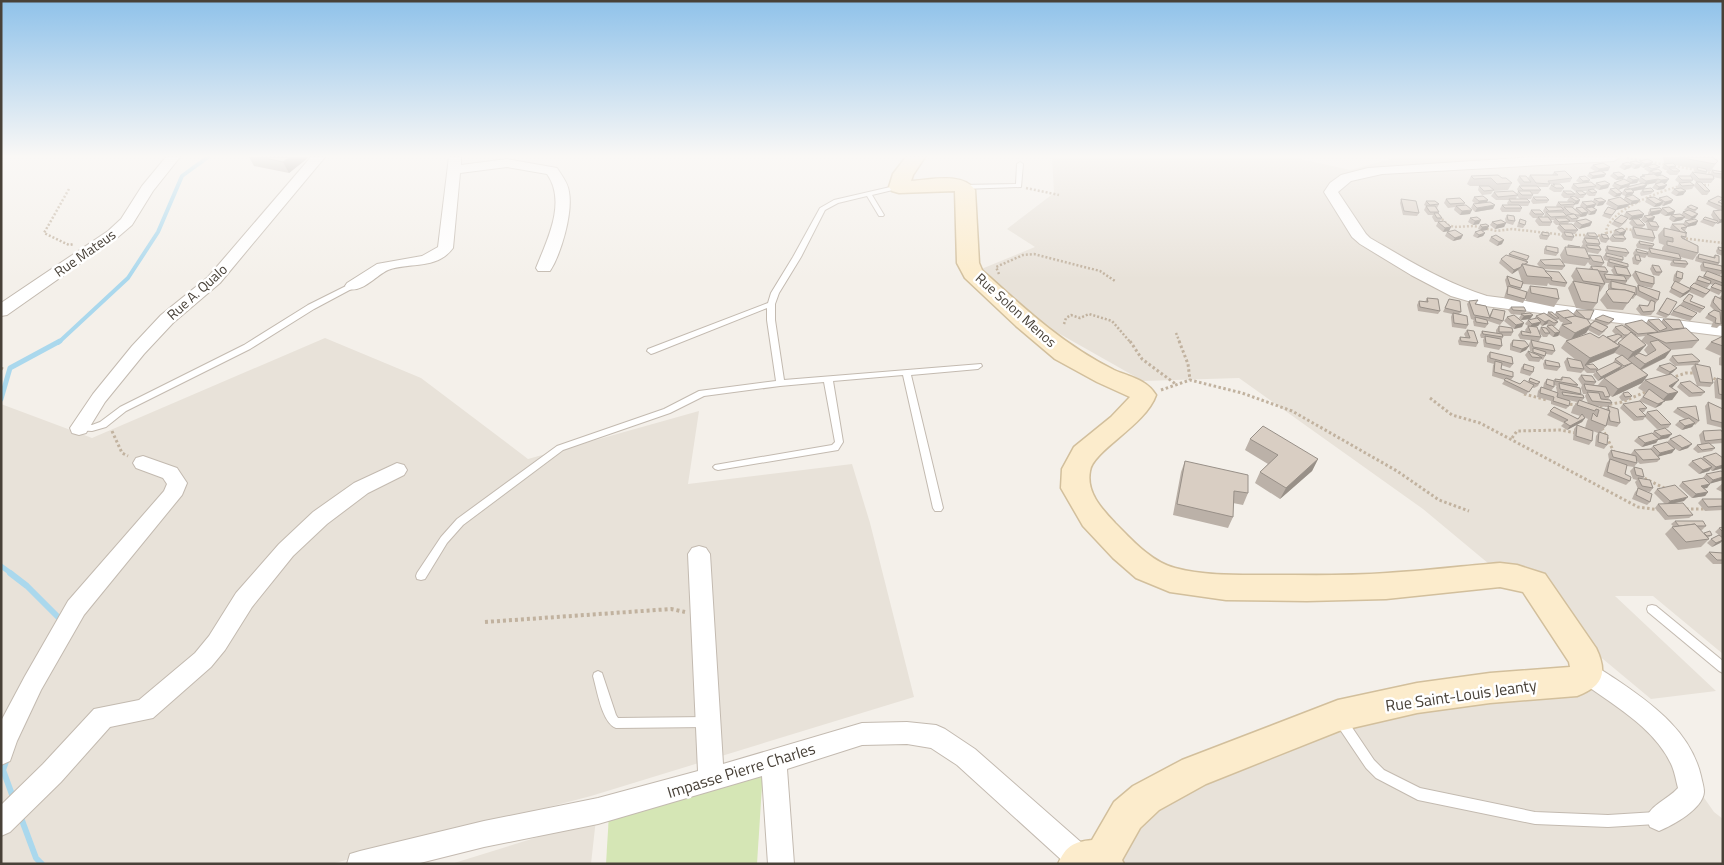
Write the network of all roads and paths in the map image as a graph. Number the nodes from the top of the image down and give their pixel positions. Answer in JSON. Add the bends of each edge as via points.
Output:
{"nodes":[{"id":1,"x":65,"y":197,"type":"edge"},
{"id":2,"x":142,"y":197,"type":"edge"},
{"id":3,"x":285,"y":197,"type":"edge"},
{"id":4,"x":450,"y":197,"type":"edge"},
{"id":5,"x":563,"y":197,"type":"edge"},
{"id":6,"x":853,"y":197,"type":"edge"},
{"id":7,"x":870,"y":197,"type":"edge"},
{"id":8,"x":965,"y":197,"type":"edge"},
{"id":9,"x":1334,"y":197,"type":"edge"},
{"id":10,"x":1650,"y":197,"type":"edge"},
{"id":11,"x":1436,"y":212,"type":"edge"},
{"id":12,"x":880,"y":214,"type":"dead end"},
{"id":13,"x":1643,"y":231,"type":"edge"},
{"id":14,"x":1606,"y":233,"type":"junction"},
{"id":15,"x":1677,"y":237,"type":"edge"},
{"id":16,"x":1723,"y":243,"type":"edge"},
{"id":17,"x":78,"y":244,"type":"dead end"},
{"id":18,"x":544,"y":268,"type":"dead end"},
{"id":19,"x":1115,"y":281,"type":"dead end"},
{"id":20,"x":353,"y":286,"type":"joint"},
{"id":21,"x":988,"y":288,"type":"junction"},
{"id":22,"x":771,"y":304,"type":"junction"},
{"id":23,"x":1,"y":311,"type":"edge"},
{"id":24,"x":1064,"y":324,"type":"dead end"},
{"id":25,"x":1723,"y":331,"type":"edge"},
{"id":26,"x":1176,"y":333,"type":"dead end"},
{"id":27,"x":651,"y":351,"type":"dead end"},
{"id":28,"x":978,"y":366,"type":"dead end"},
{"id":29,"x":906,"y":372,"type":"junction"},
{"id":30,"x":828,"y":379,"type":"junction"},
{"id":31,"x":1190,"y":380,"type":"junction"},
{"id":32,"x":1664,"y":382,"type":"edge"},
{"id":33,"x":780,"y":383,"type":"junction"},
{"id":34,"x":1723,"y":383,"type":"edge"},
{"id":35,"x":1177,"y":385,"type":"junction"},
{"id":36,"x":1652,"y":389,"type":"edge"},
{"id":37,"x":1523,"y":394,"type":"edge"},
{"id":38,"x":1143,"y":395,"type":"junction"},
{"id":39,"x":1430,"y":398,"type":"dead end"},
{"id":40,"x":1552,"y":401,"type":"edge"},
{"id":41,"x":1562,"y":404,"type":"edge"},
{"id":42,"x":1586,"y":406,"type":"edge"},
{"id":43,"x":1597,"y":416,"type":"edge"},
{"id":44,"x":109,"y":423,"type":"junction"},
{"id":45,"x":1600,"y":424,"type":"edge"},
{"id":46,"x":79,"y":428,"type":"joint"},
{"id":47,"x":1581,"y":434,"type":"edge"},
{"id":48,"x":1512,"y":438,"type":"junction"},
{"id":49,"x":1599,"y":439,"type":"edge"},
{"id":50,"x":1608,"y":442,"type":"junction"},
{"id":51,"x":1619,"y":458,"type":"edge"},
{"id":52,"x":143,"y":463,"type":"joint"},
{"id":53,"x":718,"y":467,"type":"dead end"},
{"id":54,"x":398,"y":470,"type":"dead end"},
{"id":55,"x":1635,"y":472,"type":"edge"},
{"id":56,"x":1672,"y":494,"type":"edge"},
{"id":57,"x":1684,"y":504,"type":"edge"},
{"id":58,"x":938,"y":508,"type":"dead end"},
{"id":59,"x":1689,"y":509,"type":"junction"},
{"id":60,"x":1711,"y":509,"type":"edge"},
{"id":61,"x":1662,"y":510,"type":"edge"},
{"id":62,"x":1680,"y":510,"type":"edge"},
{"id":63,"x":1469,"y":511,"type":"dead end"},
{"id":64,"x":700,"y":554,"type":"dead end"},
{"id":65,"x":421,"y":576,"type":"dead end"},
{"id":66,"x":1652,"y":609,"type":"dead end"},
{"id":67,"x":702,"y":616,"type":"junction"},
{"id":68,"x":485,"y":622,"type":"dead end"},
{"id":69,"x":1723,"y":668,"type":"edge"},
{"id":70,"x":1587,"y":673,"type":"junction"},
{"id":71,"x":598,"y":676,"type":"dead end"},
{"id":72,"x":1338,"y":716,"type":"junction"},
{"id":73,"x":707,"y":722,"type":"junction"},
{"id":74,"x":1,"y":753,"type":"edge"},
{"id":75,"x":774,"y":761,"type":"junction"},
{"id":76,"x":711,"y":780,"type":"junction"},
{"id":77,"x":1659,"y":818,"type":"joint"},
{"id":78,"x":1,"y":823,"type":"edge"},
{"id":79,"x":408,"y":857,"type":"edge"},
{"id":80,"x":1092,"y":861,"type":"edge"},
{"id":81,"x":360,"y":864,"type":"edge"},
{"id":82,"x":781,"y":864,"type":"edge"}],
"edges":[{"from":1,"to":17,"type":"path","via":[[44,233],[69,245]]},
{"from":2,"to":23,"type":"street","name":"Rue Mateus","via":[[127,222],[113,234]]},
{"from":3,"to":46,"type":"street","name":"Rue A. Qualo","via":[[214,280],[167,319],[138,350]]},
{"from":4,"to":20,"type":"street","via":[[445,248],[441,254],[384,267]]},
{"from":5,"to":18,"type":"street","via":[[562,216]]},
{"from":6,"to":22,"type":"lane","via":[[836,201],[822,209]]},
{"from":7,"to":12,"type":"lane"},
{"from":8,"to":21,"type":"street","name":"Rue Solon Menos","via":[[968,263]]},
{"from":9,"to":25,"type":"street","via":[[1365,241],[1457,292],[1505,305]]},
{"from":10,"to":14,"type":"path","via":[[1619,212],[1606,228]]},
{"from":11,"to":14,"type":"path","via":[[1453,228],[1472,225],[1495,232],[1512,228],[1560,235],[1602,236]]},
{"from":13,"to":14,"type":"path","via":[[1625,229]]},
{"from":15,"to":16,"type":"path"},
{"from":19,"to":21,"type":"path","via":[[1100,271],[1034,254],[1023,255],[996,267],[999,276]]},
{"from":20,"to":44,"type":"lane","via":[[311,307],[247,347],[123,409]]},
{"from":21,"to":38,"type":"street","name":"Rue Solon Menos","via":[[1064,353]]},
{"from":22,"to":27,"type":"lane"},
{"from":22,"to":33,"type":"lane"},
{"from":24,"to":35,"type":"path","via":[[1071,315],[1080,318],[1090,314],[1112,320],[1142,359]]},
{"from":26,"to":31,"type":"path","via":[[1188,364]]},
{"from":28,"to":29,"type":"lane"},
{"from":29,"to":30,"type":"lane"},
{"from":29,"to":58,"type":"lane"},
{"from":30,"to":33,"type":"lane"},
{"from":30,"to":53,"type":"lane","via":[[839,442],[836,448]]},
{"from":31,"to":35,"type":"path"},
{"from":31,"to":63,"type":"path","via":[[1210,383],[1292,411],[1397,471],[1439,500]]},
{"from":32,"to":34,"type":"path","via":[[1679,375],[1702,373]]},
{"from":33,"to":65,"type":"lane","via":[[702,393],[668,412],[560,448],[460,522]]},
{"from":35,"to":38,"type":"path"},
{"from":36,"to":43,"type":"path","via":[[1629,401],[1594,407]]},
{"from":37,"to":40,"type":"path"},
{"from":38,"to":70,"type":"street","via":[[1120,424],[1083,454],[1076,469],[1075,488],[1094,518],[1123,550],[1147,569],[1170,580],[1226,587],[1386,586],[1500,575],[1517,577],[1534,583],[1585,658]]},
{"from":39,"to":48,"type":"path","via":[[1452,415],[1480,423]]},
{"from":41,"to":42,"type":"path"},
{"from":44,"to":46,"type":"lane","via":[[90,429]]},
{"from":44,"to":52,"type":"path","via":[[122,453]]},
{"from":45,"to":50,"type":"path"},
{"from":47,"to":48,"type":"path","via":[[1548,429],[1517,431]]},
{"from":48,"to":61,"type":"path","via":[[1638,507]]},
{"from":49,"to":50,"type":"path"},
{"from":50,"to":51,"type":"path"},
{"from":52,"to":74,"type":"street","via":[[170,473],[177,483],[172,495],[76,608],[33,683]]},
{"from":54,"to":78,"type":"street","via":[[361,488],[320,518],[286,550],[244,600],[203,660],[145,710],[103,717]]},
{"from":55,"to":56,"type":"path"},
{"from":57,"to":59,"type":"path"},
{"from":59,"to":60,"type":"path"},
{"from":59,"to":62,"type":"path"},
{"from":64,"to":67,"type":"street"},
{"from":66,"to":69,"type":"lane"},
{"from":67,"to":68,"type":"path","via":[[671,609]]},
{"from":67,"to":73,"type":"street"},
{"from":70,"to":72,"type":"street","name":"Rue Saint-Louis Jeanty","via":[[1577,681],[1417,698]]},
{"from":70,"to":77,"type":"street","via":[[1652,721],[1675,746],[1685,766],[1691,792],[1679,806]]},
{"from":71,"to":73,"type":"lane","via":[[611,718],[616,723]]},
{"from":72,"to":77,"type":"lane","via":[[1380,774],[1418,794],[1535,818],[1608,821]]},
{"from":72,"to":80,"type":"street","name":"Rue Saint-Louis Jeanty","via":[[1194,772],[1146,798],[1127,815]]},
{"from":73,"to":76,"type":"street"},
{"from":75,"to":76,"type":"street","name":"Impasse Pierre Charles"},
{"from":75,"to":80,"type":"street","name":"Impasse Pierre Charles","via":[[862,734],[907,733],[936,737],[966,757]]},
{"from":75,"to":82,"type":"street"},
{"from":76,"to":79,"type":"street","name":"Impasse Pierre Charles","via":[[598,811],[484,834]]},
{"from":79,"to":81,"type":"street","name":"Impasse Pierre Charles"}]}
